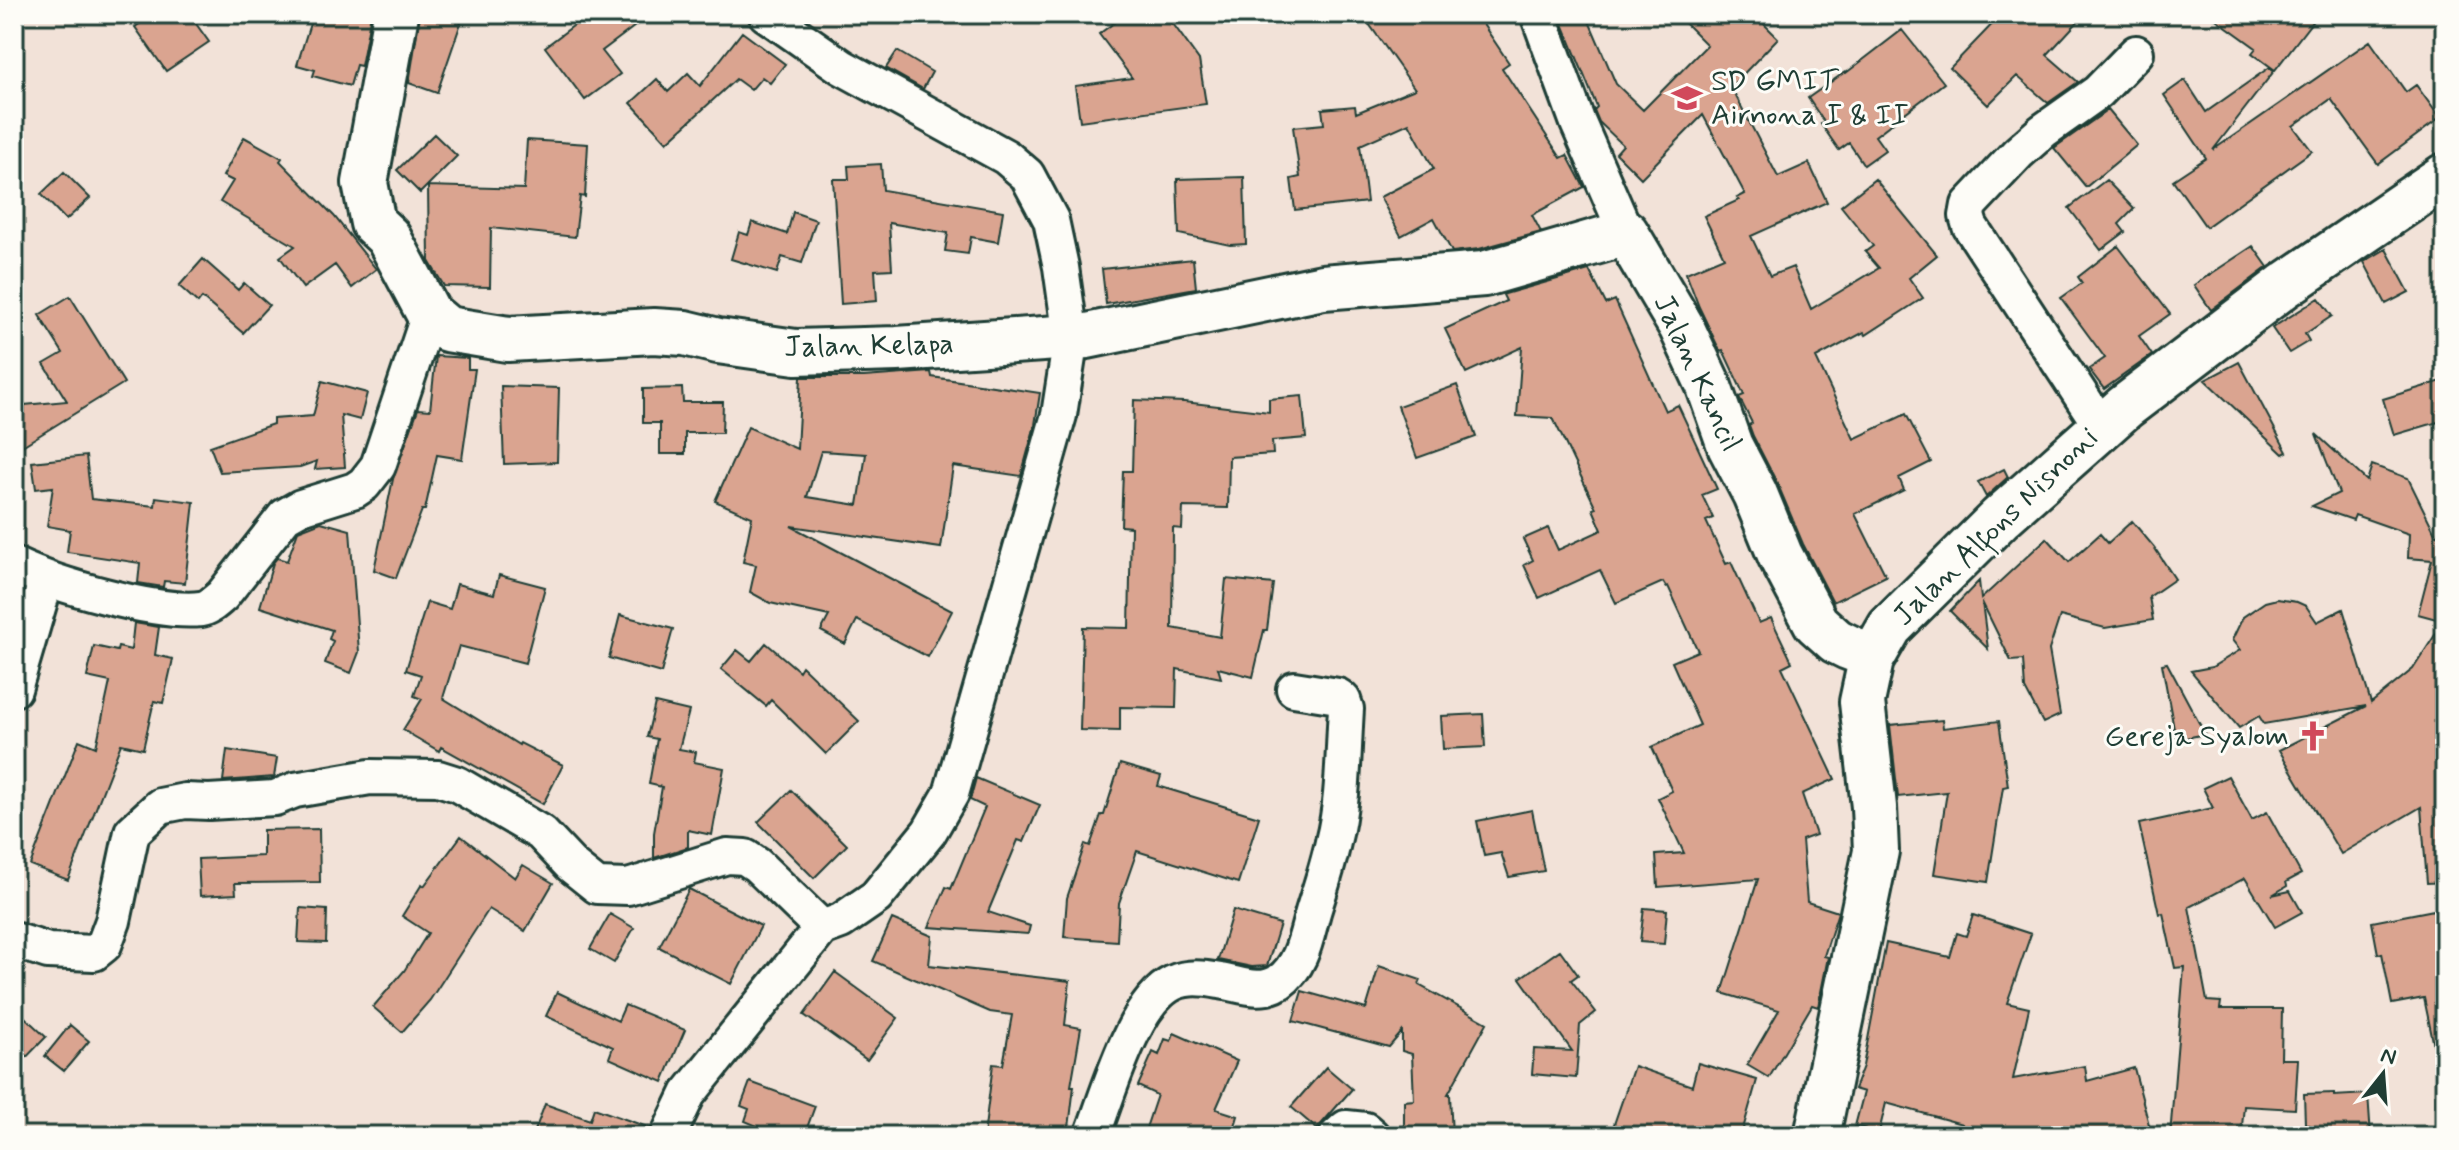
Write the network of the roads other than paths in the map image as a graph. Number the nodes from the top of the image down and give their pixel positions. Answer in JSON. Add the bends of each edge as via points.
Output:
{"nodes":[{"id":1,"x":396,"y":14,"type":"edge"},
{"id":2,"x":766,"y":14,"type":"edge"},
{"id":3,"x":1538,"y":14,"type":"edge"},
{"id":4,"x":2136,"y":53,"type":"dead end"},
{"id":5,"x":2445,"y":176,"type":"edge"},
{"id":6,"x":1626,"y":233,"type":"junction"},
{"id":7,"x":429,"y":314,"type":"junction"},
{"id":8,"x":1071,"y":338,"type":"junction"},
{"id":9,"x":2101,"y":426,"type":"junction"},
{"id":10,"x":14,"y":565,"type":"edge"},
{"id":11,"x":46,"y":580,"type":"junction"},
{"id":12,"x":1876,"y":650,"type":"junction"},
{"id":13,"x":14,"y":689,"type":"edge"},
{"id":14,"x":1294,"y":689,"type":"dead end"},
{"id":15,"x":822,"y":928,"type":"junction"},
{"id":16,"x":14,"y":940,"type":"edge"},
{"id":17,"x":668,"y":1136,"type":"edge"},
{"id":18,"x":1092,"y":1136,"type":"edge"},
{"id":19,"x":1337,"y":1136,"type":"edge"},
{"id":20,"x":1372,"y":1136,"type":"edge"},
{"id":21,"x":1817,"y":1136,"type":"edge"}],
"edges":[{"from":1,"to":7,"type":"street","via":[[365,183],[373,223],[388,237]]},
{"from":2,"to":8,"type":"street","via":[[842,67],[1006,157],[1027,175],[1051,220]]},
{"from":3,"to":6,"type":"street","name":"Jalan Kancil"},
{"from":4,"to":9,"type":"street","via":[[2098,92],[2018,153],[1967,211],[1970,226]]},
{"from":5,"to":9,"type":"street","name":"Jalan Alfons Nisnoni","via":[[2284,286]]},
{"from":6,"to":8,"type":"street","name":"Jalan Kelapa","via":[[1484,274],[1323,287]]},
{"from":6,"to":12,"type":"street","name":"Jalan Kancil","via":[[1681,326],[1730,446],[1816,623],[1848,647]]},
{"from":7,"to":8,"type":"street","name":"Jalan Kelapa","via":[[447,329],[508,339],[654,331],[796,352]]},
{"from":7,"to":11,"type":"street","via":[[378,466],[355,490],[285,516],[210,606],[165,606]]},
{"from":8,"to":15,"type":"street","via":[[1059,415],[951,794],[929,832],[876,897]]},
{"from":9,"to":12,"type":"street","name":"Jalan Alfons Nisnoni","via":[[1920,596]]},
{"from":10,"to":11,"type":"street"},
{"from":11,"to":13,"type":"street"},
{"from":12,"to":21,"type":"street","name":"Jalan Alfons Nisnoni","via":[[1862,702],[1876,851]]},
{"from":14,"to":18,"type":"street","via":[[1338,696],[1346,709],[1334,840],[1302,952],[1286,975],[1264,987],[1192,977],[1163,989],[1138,1020]]},
{"from":15,"to":16,"type":"street","via":[[745,857],[727,856],[628,887],[597,886],[541,833],[457,784],[438,778],[370,777],[275,798],[160,806],[132,832],[104,945],[94,953],[48,951]]},
{"from":15,"to":17,"type":"street","via":[[688,1094]]},
{"from":19,"to":20,"type":"street","via":[[1346,1128]]}]}
